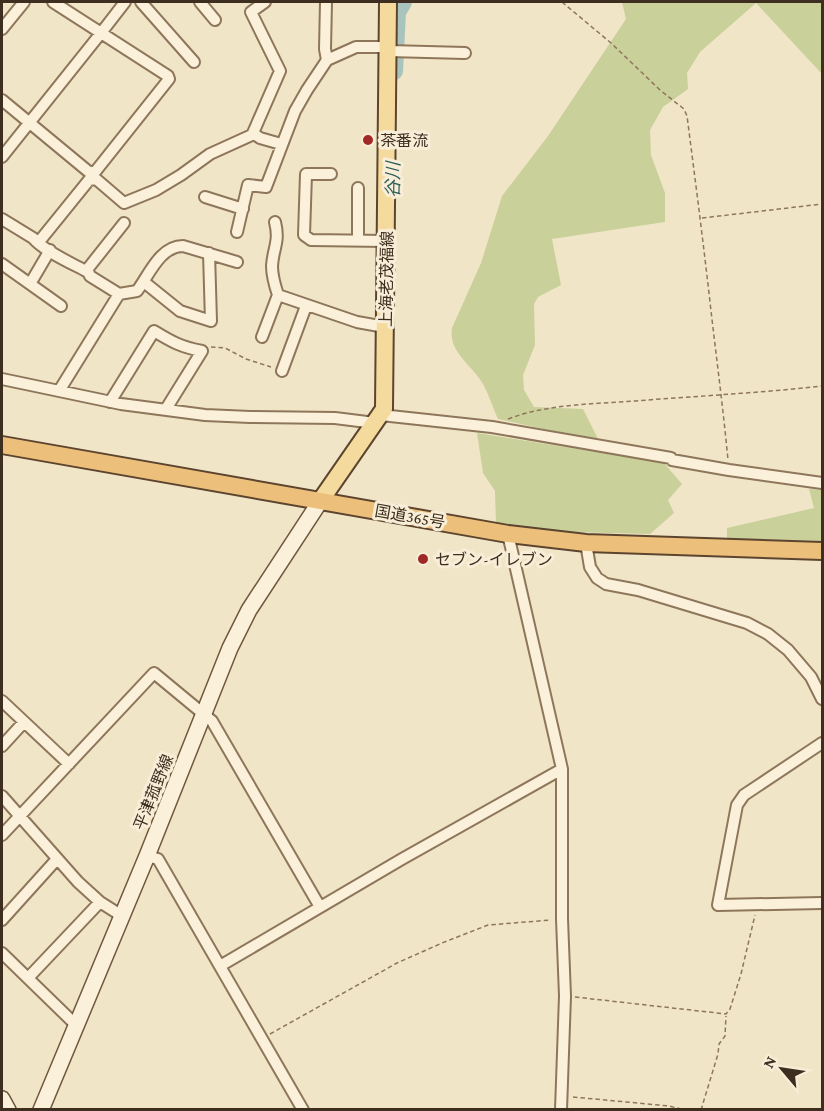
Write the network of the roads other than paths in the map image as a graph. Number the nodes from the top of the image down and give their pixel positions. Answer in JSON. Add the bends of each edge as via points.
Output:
{"nodes":[{"id":1,"x":24,"y":2,"type":"edge"},
{"id":2,"x":54,"y":2,"type":"edge"},
{"id":3,"x":125,"y":2,"type":"edge"},
{"id":4,"x":141,"y":2,"type":"edge"},
{"id":5,"x":200,"y":2,"type":"edge"},
{"id":6,"x":265,"y":2,"type":"edge"},
{"id":7,"x":326,"y":2,"type":"edge"},
{"id":8,"x":388,"y":2,"type":"edge"},
{"id":9,"x":215,"y":20,"type":"dead end"},
{"id":10,"x":2,"y":29,"type":"edge"},
{"id":11,"x":101,"y":33,"type":"junction"},
{"id":12,"x":392,"y":50,"type":"junction"},
{"id":13,"x":465,"y":53,"type":"dead end"},
{"id":14,"x":327,"y":60,"type":"junction"},
{"id":15,"x":194,"y":62,"type":"dead end"},
{"id":16,"x":2,"y":100,"type":"edge"},
{"id":17,"x":29,"y":122,"type":"junction"},
{"id":18,"x":254,"y":134,"type":"junction"},
{"id":19,"x":281,"y":144,"type":"junction"},
{"id":20,"x":2,"y":157,"type":"edge"},
{"id":21,"x":331,"y":174,"type":"dead end"},
{"id":22,"x":92,"y":176,"type":"junction"},
{"id":23,"x":358,"y":188,"type":"dead end"},
{"id":24,"x":205,"y":197,"type":"dead end"},
{"id":25,"x":243,"y":209,"type":"junction"},
{"id":26,"x":2,"y":219,"type":"edge"},
{"id":27,"x":275,"y":222,"type":"dead end"},
{"id":28,"x":124,"y":223,"type":"dead end"},
{"id":29,"x":237,"y":232,"type":"dead end"},
{"id":30,"x":358,"y":241,"type":"junction"},
{"id":31,"x":386,"y":241,"type":"junction"},
{"id":32,"x":38,"y":243,"type":"junction"},
{"id":33,"x":50,"y":250,"type":"junction"},
{"id":34,"x":209,"y":253,"type":"junction"},
{"id":35,"x":237,"y":262,"type":"dead end"},
{"id":36,"x":2,"y":264,"type":"edge"},
{"id":37,"x":87,"y":269,"type":"junction"},
{"id":38,"x":144,"y":282,"type":"junction"},
{"id":39,"x":30,"y":284,"type":"junction"},
{"id":40,"x":119,"y":294,"type":"junction"},
{"id":41,"x":278,"y":295,"type":"junction"},
{"id":42,"x":60,"y":306,"type":"dead end"},
{"id":43,"x":306,"y":306,"type":"junction"},
{"id":44,"x":386,"y":327,"type":"junction"},
{"id":45,"x":262,"y":337,"type":"dead end"},
{"id":46,"x":282,"y":371,"type":"road end"},
{"id":47,"x":2,"y":379,"type":"edge"},
{"id":48,"x":59,"y":391,"type":"junction"},
{"id":49,"x":110,"y":402,"type":"junction"},
{"id":50,"x":166,"y":409,"type":"junction"},
{"id":51,"x":378,"y":419,"type":"junction"},
{"id":52,"x":2,"y":445,"type":"edge"},
{"id":53,"x":822,"y":483,"type":"edge"},
{"id":54,"x":321,"y":500,"type":"junction"},
{"id":55,"x":508,"y":534,"type":"junction"},
{"id":56,"x":586,"y":543,"type":"junction"},
{"id":57,"x":822,"y":552,"type":"edge"},
{"id":58,"x":822,"y":699,"type":"edge"},
{"id":59,"x":2,"y":701,"type":"edge"},
{"id":60,"x":203,"y":714,"type":"junction"},
{"id":61,"x":24,"y":722,"type":"junction"},
{"id":62,"x":822,"y":743,"type":"edge"},
{"id":63,"x":2,"y":746,"type":"edge"},
{"id":64,"x":69,"y":764,"type":"junction"},
{"id":65,"x":562,"y":769,"type":"junction"},
{"id":66,"x":2,"y":796,"type":"edge"},
{"id":67,"x":20,"y":816,"type":"junction"},
{"id":68,"x":2,"y":835,"type":"edge"},
{"id":69,"x":147,"y":856,"type":"junction"},
{"id":70,"x":57,"y":859,"type":"junction"},
{"id":71,"x":100,"y":902,"type":"junction"},
{"id":72,"x":822,"y":903,"type":"edge"},
{"id":73,"x":320,"y":907,"type":"junction"},
{"id":74,"x":122,"y":916,"type":"junction"},
{"id":75,"x":2,"y":920,"type":"edge"},
{"id":76,"x":2,"y":952,"type":"edge"},
{"id":77,"x":220,"y":966,"type":"junction"},
{"id":78,"x":28,"y":978,"type":"junction"},
{"id":79,"x":76,"y":1025,"type":"junction"},
{"id":80,"x":2,"y":1099,"type":"edge"},
{"id":81,"x":8,"y":1110,"type":"edge"},
{"id":82,"x":41,"y":1110,"type":"edge"},
{"id":83,"x":303,"y":1110,"type":"edge"},
{"id":84,"x":561,"y":1110,"type":"edge"}],
"edges":[{"from":1,"to":10,"type":"street"},
{"from":2,"to":11,"type":"street"},
{"from":3,"to":11,"type":"street"},
{"from":4,"to":15,"type":"street"},
{"from":5,"to":9,"type":"street"},
{"from":6,"to":18,"type":"street","via":[[252,12],[280,71]]},
{"from":7,"to":14,"type":"street"},
{"from":8,"to":12,"type":"main road","name":"上海老茂福線"},
{"from":11,"to":17,"type":"street"},
{"from":11,"to":22,"type":"street","via":[[169,79]]},
{"from":12,"to":13,"type":"street"},
{"from":12,"to":14,"type":"street","via":[[356,47]]},
{"from":12,"to":31,"type":"main road","name":"上海老茂福線"},
{"from":14,"to":19,"type":"street","via":[[295,111]]},
{"from":16,"to":17,"type":"street"},
{"from":17,"to":20,"type":"street"},
{"from":17,"to":22,"type":"street"},
{"from":18,"to":19,"type":"street"},
{"from":18,"to":22,"type":"street","via":[[210,154],[156,190],[124,203]]},
{"from":19,"to":25,"type":"street","via":[[266,187],[248,185]]},
{"from":21,"to":30,"type":"street","via":[[306,174],[304,235],[311,240]]},
{"from":22,"to":32,"type":"street"},
{"from":23,"to":30,"type":"street"},
{"from":24,"to":25,"type":"street"},
{"from":25,"to":29,"type":"street"},
{"from":26,"to":32,"type":"street"},
{"from":27,"to":41,"type":"street","via":[[278,242],[272,266]]},
{"from":28,"to":37,"type":"street"},
{"from":30,"to":31,"type":"street"},
{"from":31,"to":44,"type":"main road","name":"上海老茂福線"},
{"from":32,"to":33,"type":"street"},
{"from":33,"to":37,"type":"street"},
{"from":33,"to":39,"type":"street"},
{"from":34,"to":35,"type":"street"},
{"from":34,"to":38,"type":"street","via":[[175,246],[162,255]]},
{"from":34,"to":38,"type":"street","via":[[211,321],[180,311]]},
{"from":36,"to":39,"type":"street"},
{"from":37,"to":40,"type":"street","via":[[90,276]]},
{"from":38,"to":40,"type":"street","via":[[137,291]]},
{"from":39,"to":42,"type":"street"},
{"from":40,"to":48,"type":"street"},
{"from":41,"to":43,"type":"street"},
{"from":41,"to":45,"type":"street"},
{"from":43,"to":44,"type":"street"},
{"from":43,"to":46,"type":"street"},
{"from":44,"to":51,"type":"main road","name":"上海老茂福線","via":[[384,409]]},
{"from":47,"to":48,"type":"street"},
{"from":48,"to":49,"type":"street"},
{"from":49,"to":50,"type":"street"},
{"from":49,"to":50,"type":"street","via":[[154,331],[181,346],[202,351]]},
{"from":50,"to":51,"type":"street","via":[[205,415]]},
{"from":51,"to":53,"type":"street","via":[[492,427]]},
{"from":51,"to":54,"type":"main road","name":"上海老茂福線"},
{"from":52,"to":54,"type":"highway","name":"国道365号"},
{"from":54,"to":55,"type":"highway","name":"国道365号"},
{"from":54,"to":60,"type":"main road","name":"平津菰野線","via":[[249,610]]},
{"from":55,"to":56,"type":"highway","name":"国道365号"},
{"from":55,"to":65,"type":"street"},
{"from":56,"to":57,"type":"highway","name":"国道365号"},
{"from":56,"to":58,"type":"street","via":[[590,567],[606,584],[747,623],[768,634],[811,677]]},
{"from":59,"to":61,"type":"street"},
{"from":60,"to":64,"type":"street","via":[[154,673]]},
{"from":60,"to":69,"type":"main road","name":"平津菰野線"},
{"from":60,"to":73,"type":"street","via":[[212,721]]},
{"from":61,"to":63,"type":"street"},
{"from":61,"to":64,"type":"street"},
{"from":62,"to":72,"type":"street","via":[[744,795],[737,805],[718,905]]},
{"from":64,"to":67,"type":"street"},
{"from":65,"to":73,"type":"street"},
{"from":65,"to":84,"type":"street","via":[[566,996]]},
{"from":66,"to":67,"type":"street"},
{"from":67,"to":68,"type":"street"},
{"from":67,"to":70,"type":"street"},
{"from":69,"to":74,"type":"main road","name":"平津菰野線"},
{"from":69,"to":77,"type":"street","via":[[158,860]]},
{"from":70,"to":71,"type":"street"},
{"from":70,"to":75,"type":"street"},
{"from":71,"to":74,"type":"street"},
{"from":71,"to":78,"type":"street"},
{"from":73,"to":77,"type":"street"},
{"from":74,"to":79,"type":"main road","name":"平津菰野線"},
{"from":76,"to":78,"type":"street"},
{"from":77,"to":83,"type":"street"},
{"from":78,"to":79,"type":"street"},
{"from":79,"to":82,"type":"main road","name":"平津菰野線"},
{"from":80,"to":81,"type":"main road"}]}
